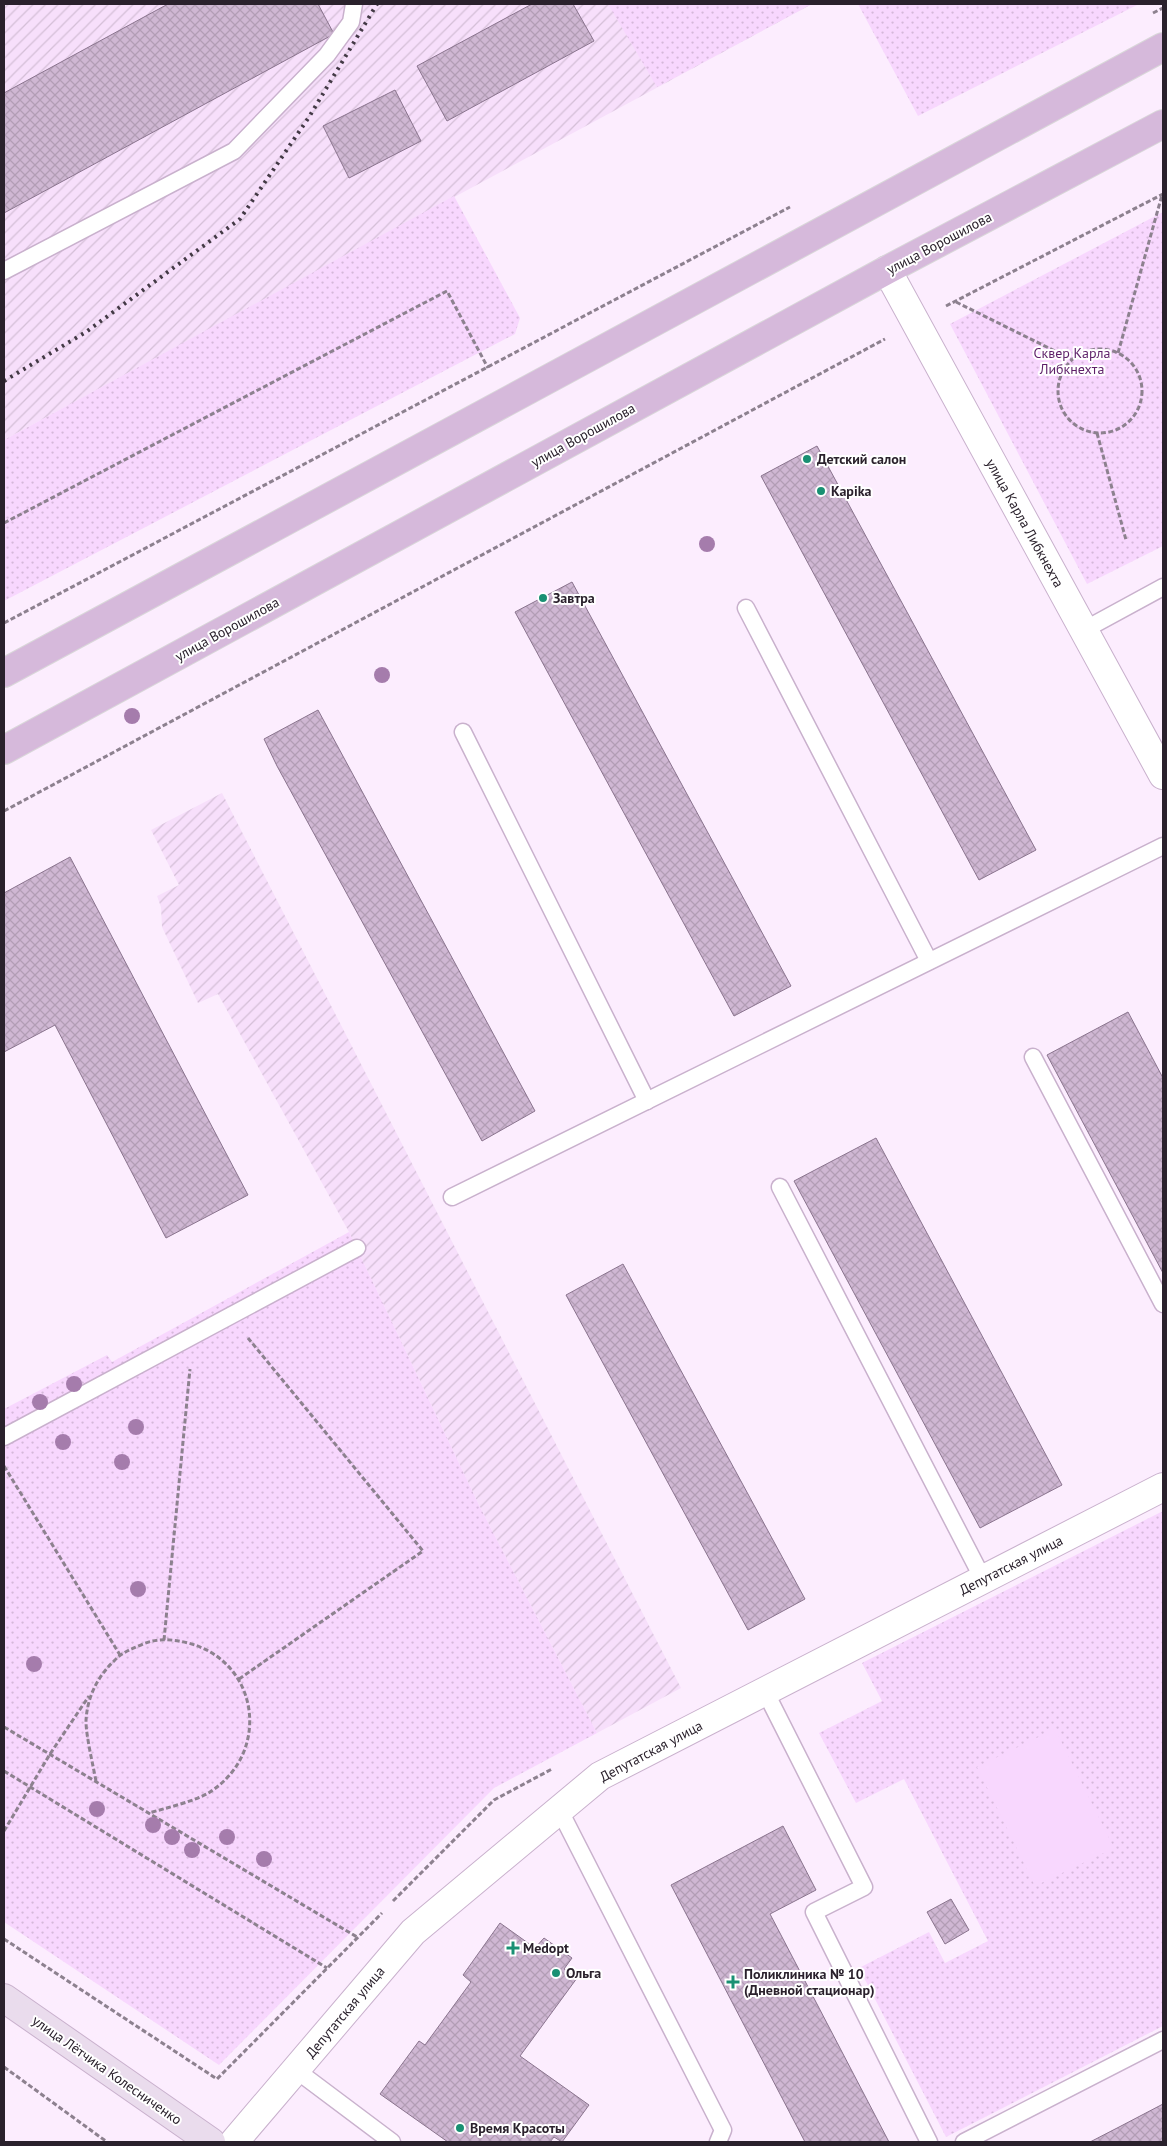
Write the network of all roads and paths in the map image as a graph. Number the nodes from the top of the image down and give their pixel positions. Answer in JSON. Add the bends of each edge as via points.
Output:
{"nodes":[{"id":1,"x":354,"y":4,"type":"edge"},
{"id":2,"x":1163,"y":8,"type":"edge"},
{"id":3,"x":1146,"y":17,"type":"dead end"},
{"id":4,"x":1163,"y":47,"type":"edge"},
{"id":5,"x":1163,"y":124,"type":"edge"},
{"id":6,"x":1162,"y":195,"type":"edge"},
{"id":7,"x":795,"y":204,"type":"dead end"},
{"id":8,"x":886,"y":270,"type":"junction"},
{"id":9,"x":4,"y":271,"type":"edge"},
{"id":10,"x":956,"y":302,"type":"junction"},
{"id":11,"x":915,"y":322,"type":"junction"},
{"id":12,"x":1118,"y":353,"type":"junction"},
{"id":13,"x":1072,"y":359,"type":"junction"},
{"id":14,"x":488,"y":368,"type":"junction"},
{"id":15,"x":1097,"y":433,"type":"junction"},
{"id":16,"x":4,"y":523,"type":"edge"},
{"id":17,"x":1126,"y":540,"type":"dead end"},
{"id":18,"x":1163,"y":587,"type":"edge"},
{"id":19,"x":746,"y":608,"type":"dead end"},
{"id":20,"x":4,"y":622,"type":"edge"},
{"id":21,"x":1084,"y":630,"type":"junction"},
{"id":22,"x":4,"y":673,"type":"edge"},
{"id":23,"x":463,"y":732,"type":"dead end"},
{"id":24,"x":4,"y":750,"type":"edge"},
{"id":25,"x":1163,"y":775,"type":"edge"},
{"id":26,"x":4,"y":812,"type":"edge"},
{"id":27,"x":1163,"y":846,"type":"edge"},
{"id":28,"x":929,"y":961,"type":"junction"},
{"id":29,"x":1033,"y":1057,"type":"dead end"},
{"id":30,"x":647,"y":1101,"type":"junction"},
{"id":31,"x":780,"y":1187,"type":"dead end"},
{"id":32,"x":452,"y":1197,"type":"dead end"},
{"id":33,"x":357,"y":1248,"type":"dead end"},
{"id":34,"x":1163,"y":1304,"type":"edge"},
{"id":35,"x":230,"y":1316,"type":"junction"},
{"id":36,"x":194,"y":1335,"type":"junction"},
{"id":37,"x":4,"y":1437,"type":"edge"},
{"id":38,"x":4,"y":1466,"type":"edge"},
{"id":39,"x":1163,"y":1487,"type":"edge"},
{"id":40,"x":983,"y":1579,"type":"junction"},
{"id":41,"x":164,"y":1640,"type":"junction"},
{"id":42,"x":120,"y":1655,"type":"junction"},
{"id":43,"x":239,"y":1679,"type":"junction"},
{"id":44,"x":766,"y":1691,"type":"junction"},
{"id":45,"x":91,"y":1694,"type":"junction"},
{"id":46,"x":4,"y":1726,"type":"edge"},
{"id":47,"x":50,"y":1754,"type":"junction"},
{"id":48,"x":554,"y":1768,"type":"dead end"},
{"id":49,"x":4,"y":1771,"type":"edge"},
{"id":50,"x":96,"y":1781,"type":"junction"},
{"id":51,"x":31,"y":1788,"type":"junction"},
{"id":52,"x":559,"y":1809,"type":"junction"},
{"id":53,"x":150,"y":1813,"type":"junction"},
{"id":54,"x":4,"y":1831,"type":"edge"},
{"id":55,"x":392,"y":1903,"type":"dead end"},
{"id":56,"x":385,"y":1909,"type":"dead end"},
{"id":57,"x":358,"y":1937,"type":"junction"},
{"id":58,"x":4,"y":1939,"type":"edge"},
{"id":59,"x":327,"y":1968,"type":"junction"},
{"id":60,"x":4,"y":1998,"type":"edge"},
{"id":61,"x":1163,"y":2040,"type":"edge"},
{"id":62,"x":4,"y":2067,"type":"edge"},
{"id":63,"x":296,"y":2070,"type":"junction"},
{"id":64,"x":107,"y":2142,"type":"edge"},
{"id":65,"x":210,"y":2142,"type":"edge"},
{"id":66,"x":234,"y":2142,"type":"edge"},
{"id":67,"x":392,"y":2142,"type":"edge"},
{"id":68,"x":718,"y":2142,"type":"edge"},
{"id":69,"x":929,"y":2142,"type":"edge"},
{"id":70,"x":964,"y":2142,"type":"edge"}],
"edges":[{"from":1,"to":9,"type":"lane","via":[[352,22],[327,55],[234,151]]},
{"from":2,"to":3,"type":"path"},
{"from":4,"to":22,"type":"main road"},
{"from":5,"to":8,"type":"main road","name":"улица Ворошилова"},
{"from":6,"to":10,"type":"path"},
{"from":6,"to":12,"type":"path"},
{"from":7,"to":14,"type":"path"},
{"from":8,"to":11,"type":"street","name":"улица Карла Либкнехта"},
{"from":8,"to":24,"type":"main road","name":"улица Ворошилова"},
{"from":10,"to":11,"type":"path"},
{"from":10,"to":13,"type":"path"},
{"from":11,"to":21,"type":"street","name":"улица Карла Либкнехта"},
{"from":11,"to":26,"type":"path"},
{"from":12,"to":13,"type":"path","via":[[1102,349],[1086,351]]},
{"from":12,"to":15,"type":"path","via":[[1131,363],[1140,377],[1142,393],[1138,409],[1128,422],[1114,430]]},
{"from":13,"to":15,"type":"path","via":[[1062,372],[1058,388],[1060,404],[1068,419],[1081,429]]},
{"from":14,"to":16,"type":"path","via":[[447,291]]},
{"from":14,"to":20,"type":"path"},
{"from":15,"to":17,"type":"path"},
{"from":18,"to":21,"type":"lane"},
{"from":19,"to":28,"type":"lane"},
{"from":21,"to":25,"type":"street","name":"улица Карла Либкнехта"},
{"from":23,"to":30,"type":"lane"},
{"from":27,"to":28,"type":"lane"},
{"from":28,"to":30,"type":"lane"},
{"from":29,"to":34,"type":"lane"},
{"from":30,"to":32,"type":"lane"},
{"from":31,"to":40,"type":"lane"},
{"from":33,"to":35,"type":"lane"},
{"from":35,"to":36,"type":"lane"},
{"from":35,"to":43,"type":"path","via":[[422,1552]]},
{"from":36,"to":37,"type":"lane"},
{"from":36,"to":41,"type":"path"},
{"from":38,"to":42,"type":"path"},
{"from":39,"to":40,"type":"street","name":"Депутатская улица"},
{"from":40,"to":44,"type":"street","name":"Депутатская улица"},
{"from":41,"to":42,"type":"path","via":[[150,1642]]},
{"from":41,"to":43,"type":"path","via":[[201,1646],[222,1659]]},
{"from":42,"to":45,"type":"path","via":[[105,1670]]},
{"from":43,"to":53,"type":"path","via":[[249,1703],[250,1730],[244,1754],[230,1776],[209,1793]]},
{"from":44,"to":52,"type":"street","name":"Депутатская улица","via":[[600,1776]]},
{"from":44,"to":69,"type":"lane","via":[[864,1887],[814,1912]]},
{"from":45,"to":47,"type":"path"},
{"from":45,"to":50,"type":"path","via":[[86,1722]]},
{"from":46,"to":47,"type":"path"},
{"from":47,"to":50,"type":"path"},
{"from":47,"to":51,"type":"path"},
{"from":48,"to":55,"type":"path","via":[[494,1800]]},
{"from":49,"to":51,"type":"path"},
{"from":50,"to":53,"type":"path"},
{"from":51,"to":54,"type":"path"},
{"from":51,"to":59,"type":"path"},
{"from":52,"to":63,"type":"street","name":"Депутатская улица","via":[[413,1932]]},
{"from":52,"to":68,"type":"lane","via":[[723,2130]]},
{"from":53,"to":57,"type":"path"},
{"from":56,"to":57,"type":"path"},
{"from":57,"to":59,"type":"path"},
{"from":58,"to":59,"type":"path","via":[[216,2079]]},
{"from":60,"to":65,"type":"street","name":"улица Лётчика Колесниченко"},
{"from":61,"to":70,"type":"lane"},
{"from":62,"to":64,"type":"path"},
{"from":63,"to":66,"type":"street","name":"Депутатская улица"},
{"from":63,"to":67,"type":"lane"}]}
